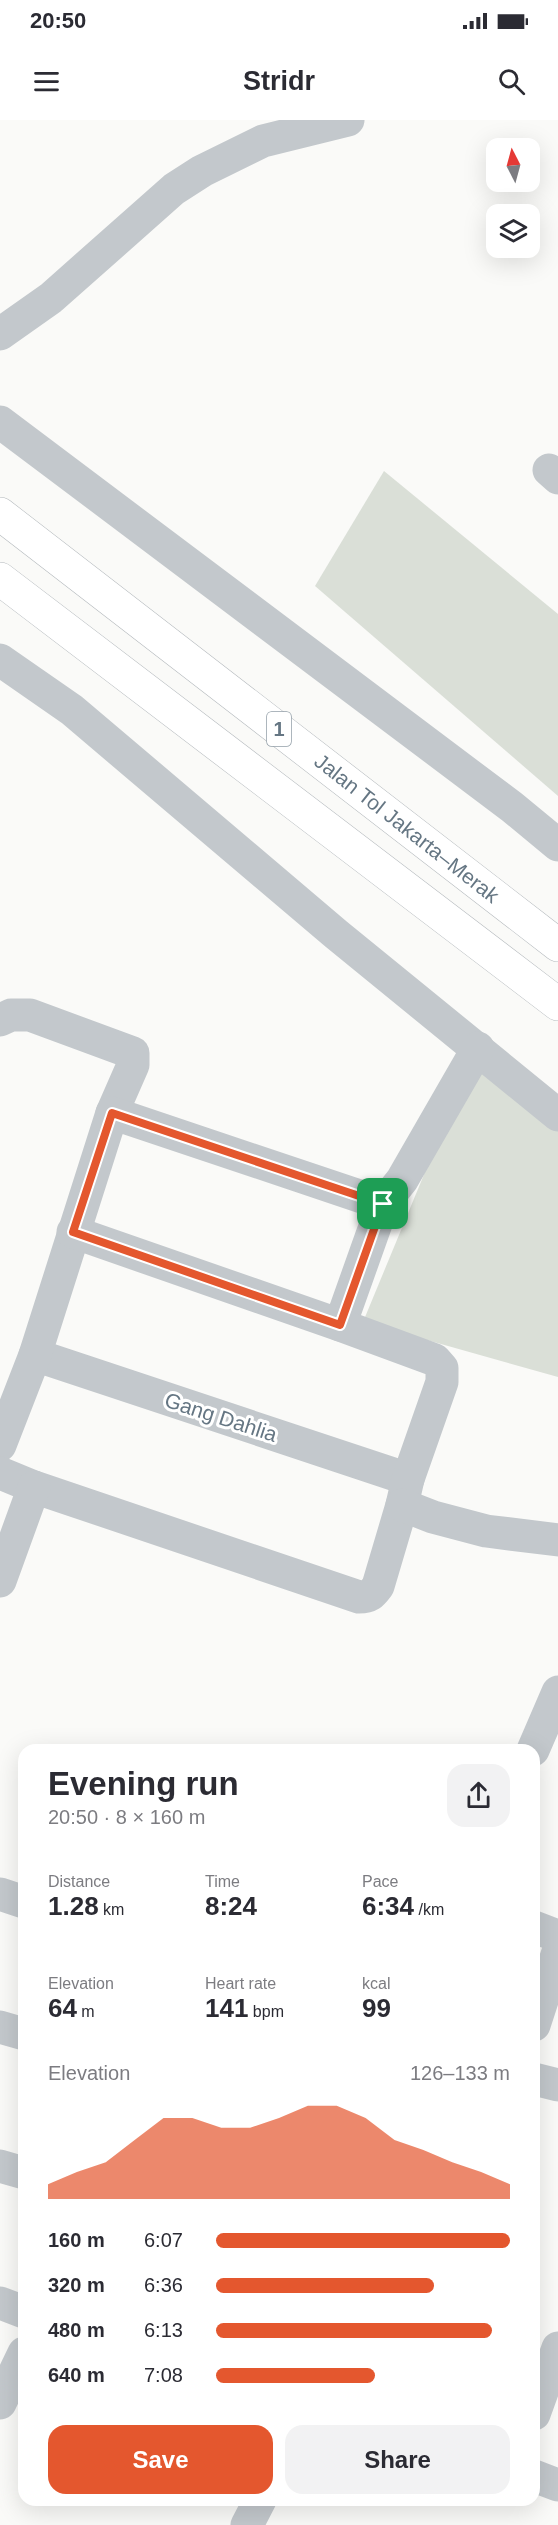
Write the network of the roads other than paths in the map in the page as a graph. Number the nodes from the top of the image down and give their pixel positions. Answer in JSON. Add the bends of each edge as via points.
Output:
{"nodes":[{"id":1,"x":348,"y":120,"type":"edge"},
{"id":2,"x":0,"y":334,"type":"edge"},
{"id":3,"x":0,"y":422,"type":"edge"},
{"id":4,"x":0,"y":514,"type":"edge"},
{"id":5,"x":0,"y":579,"type":"edge"},
{"id":6,"x":0,"y":660,"type":"edge"},
{"id":7,"x":558,"y":845,"type":"edge"},
{"id":8,"x":558,"y":945,"type":"edge"},
{"id":9,"x":558,"y":1004,"type":"edge"},
{"id":10,"x":0,"y":1020,"type":"edge"},
{"id":11,"x":478,"y":1048,"type":"junction"},
{"id":12,"x":112,"y":1113,"type":"junction"},
{"id":13,"x":558,"y":1114,"type":"edge"},
{"id":14,"x":383,"y":1204,"type":"junction"},
{"id":15,"x":73,"y":1232,"type":"junction"},
{"id":16,"x":340,"y":1325,"type":"junction"},
{"id":17,"x":35,"y":1355,"type":"junction"},
{"id":18,"x":0,"y":1444,"type":"edge"},
{"id":19,"x":0,"y":1473,"type":"edge"},
{"id":20,"x":34,"y":1487,"type":"junction"},
{"id":21,"x":405,"y":1492,"type":"junction"},
{"id":22,"x":558,"y":1540,"type":"edge"},
{"id":23,"x":0,"y":1581,"type":"edge"},
{"id":24,"x":558,"y":1692,"type":"edge"},
{"id":25,"x":536,"y":1744,"type":"edge"},
{"id":26,"x":0,"y":1894,"type":"edge"},
{"id":27,"x":18,"y":1900,"type":"edge"},
{"id":28,"x":540,"y":1929,"type":"edge"},
{"id":29,"x":558,"y":1936,"type":"edge"},
{"id":30,"x":558,"y":1953,"type":"edge"},
{"id":31,"x":540,"y":2007,"type":"edge"},
{"id":32,"x":0,"y":2027,"type":"edge"},
{"id":33,"x":18,"y":2032,"type":"edge"},
{"id":34,"x":540,"y":2080,"type":"edge"},
{"id":35,"x":558,"y":2085,"type":"edge"},
{"id":36,"x":0,"y":2166,"type":"edge"},
{"id":37,"x":18,"y":2171,"type":"edge"},
{"id":38,"x":0,"y":2303,"type":"edge"},
{"id":39,"x":18,"y":2310,"type":"edge"},
{"id":40,"x":558,"y":2348,"type":"edge"},
{"id":41,"x":18,"y":2366,"type":"edge"},
{"id":42,"x":540,"y":2398,"type":"edge"},
{"id":43,"x":0,"y":2403,"type":"edge"},
{"id":44,"x":540,"y":2478,"type":"edge"},
{"id":45,"x":558,"y":2485,"type":"edge"}],
"edges":[{"from":1,"to":2,"type":"street","via":[[263,141],[202,171],[174,189],[51,298]]},
{"from":3,"to":7,"type":"street"},
{"from":4,"to":8,"type":"highway","name":"Jalan Tol Jakarta–Merak","number":"1"},
{"from":5,"to":9,"type":"highway","number":"1"},
{"from":6,"to":11,"type":"street","via":[[72,710],[336,934]]},
{"from":10,"to":12,"type":"street","via":[[10,1015],[30,1015],[130,1051],[133,1065]]},
{"from":11,"to":13,"type":"street"},
{"from":11,"to":14,"type":"street","via":[[402,1180]]},
{"from":12,"to":14,"type":"street"},
{"from":12,"to":15,"type":"street"},
{"from":14,"to":16,"type":"street"},
{"from":15,"to":16,"type":"street"},
{"from":15,"to":17,"type":"street"},
{"from":16,"to":21,"type":"street","via":[[435,1360],[442,1368],[442,1382]]},
{"from":17,"to":18,"type":"street"},
{"from":17,"to":21,"type":"street","name":"Gang Dahlia"},
{"from":19,"to":20,"type":"street"},
{"from":20,"to":21,"type":"street","via":[[359,1597],[372,1595],[378,1586]]},
{"from":20,"to":23,"type":"street"},
{"from":21,"to":22,"type":"street","name":"Gang Dahlia","via":[[433,1517],[486,1531]]},
{"from":24,"to":25,"type":"street"},
{"from":26,"to":27,"type":"street"},
{"from":28,"to":29,"type":"street"},
{"from":30,"to":31,"type":"street"},
{"from":32,"to":33,"type":"street"},
{"from":34,"to":35,"type":"street"},
{"from":36,"to":37,"type":"street"},
{"from":38,"to":39,"type":"street"},
{"from":40,"to":42,"type":"street"},
{"from":41,"to":43,"type":"street"},
{"from":44,"to":45,"type":"street"}]}
